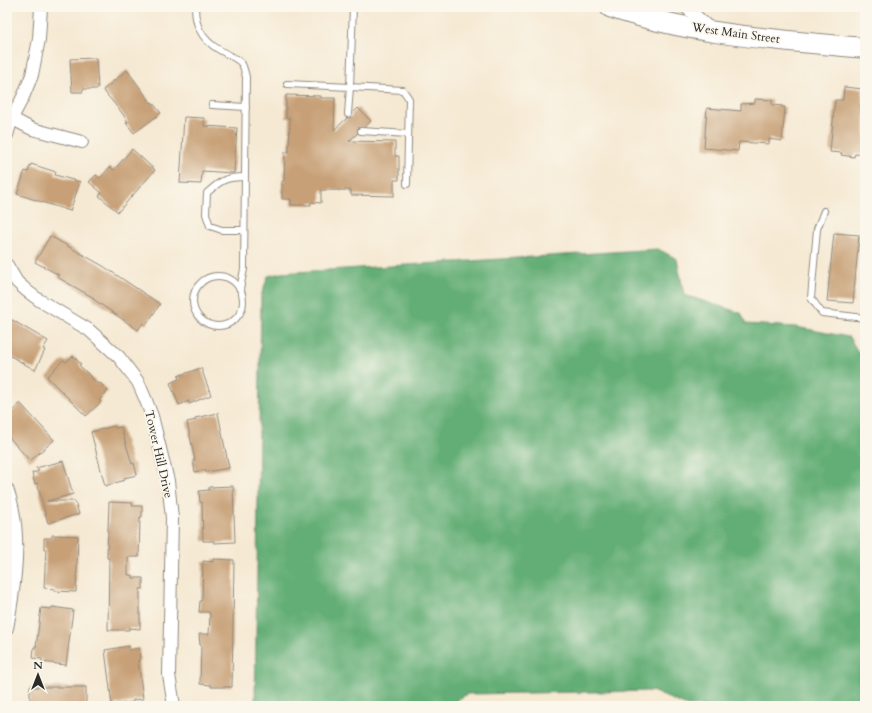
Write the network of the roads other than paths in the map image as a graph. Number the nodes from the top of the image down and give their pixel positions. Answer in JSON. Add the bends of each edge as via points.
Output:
{"nodes":[{"id":1,"x":41,"y":7,"type":"edge"},
{"id":2,"x":195,"y":7,"type":"edge"},
{"id":3,"x":353,"y":7,"type":"edge"},
{"id":4,"x":610,"y":7,"type":"edge"},
{"id":5,"x":686,"y":7,"type":"edge"},
{"id":6,"x":711,"y":31,"type":"junction"},
{"id":7,"x":865,"y":48,"type":"edge"},
{"id":8,"x":287,"y":84,"type":"dead end"},
{"id":9,"x":350,"y":87,"type":"junction"},
{"id":10,"x":212,"y":105,"type":"dead end"},
{"id":11,"x":246,"y":107,"type":"junction"},
{"id":12,"x":348,"y":114,"type":"dead end"},
{"id":13,"x":9,"y":117,"type":"edge"},
{"id":14,"x":361,"y":131,"type":"dead end"},
{"id":15,"x":408,"y":134,"type":"junction"},
{"id":16,"x":7,"y":135,"type":"edge"},
{"id":17,"x":82,"y":142,"type":"dead end"},
{"id":18,"x":245,"y":177,"type":"junction"},
{"id":19,"x":406,"y":184,"type":"dead end"},
{"id":20,"x":824,"y":211,"type":"dead end"},
{"id":21,"x":244,"y":230,"type":"junction"},
{"id":22,"x":7,"y":265,"type":"edge"},
{"id":23,"x":240,"y":289,"type":"junction"},
{"id":24,"x":865,"y":318,"type":"edge"},
{"id":25,"x":7,"y":489,"type":"edge"},
{"id":26,"x":7,"y":628,"type":"edge"},
{"id":27,"x":174,"y":706,"type":"edge"}],
"edges":[{"from":1,"to":13,"type":"street","via":[[35,63],[25,92]]},
{"from":2,"to":11,"type":"lane","via":[[198,25],[206,41],[216,49],[236,58],[242,65],[246,77]]},
{"from":3,"to":9,"type":"lane"},
{"from":4,"to":6,"type":"main road","name":"West Main Street","via":[[666,23]]},
{"from":5,"to":6,"type":"street"},
{"from":6,"to":7,"type":"main road","name":"West Main Street"},
{"from":8,"to":9,"type":"lane"},
{"from":9,"to":12,"type":"lane"},
{"from":9,"to":15,"type":"lane","via":[[403,90],[409,99]]},
{"from":10,"to":11,"type":"lane"},
{"from":11,"to":18,"type":"lane"},
{"from":13,"to":16,"type":"street"},
{"from":13,"to":17,"type":"street","via":[[32,129]]},
{"from":14,"to":15,"type":"lane"},
{"from":15,"to":19,"type":"lane"},
{"from":18,"to":21,"type":"lane"},
{"from":18,"to":21,"type":"lane","via":[[230,177],[207,193],[206,214],[210,226],[222,230]]},
{"from":20,"to":24,"type":"lane","via":[[817,229],[811,298],[822,313]]},
{"from":21,"to":23,"type":"lane","via":[[244,269]]},
{"from":22,"to":27,"type":"street","name":"Tower Hill Drive","via":[[17,282],[27,291],[89,330],[120,357],[138,382],[152,416],[168,481],[172,518],[169,675]]},
{"from":23,"to":23,"type":"lane","via":[[228,278],[212,277],[199,285],[194,296],[193,308],[202,321],[218,327],[227,325],[240,314],[243,306]]},
{"from":25,"to":26,"type":"street","via":[[13,511],[16,548],[13,598]]}]}
